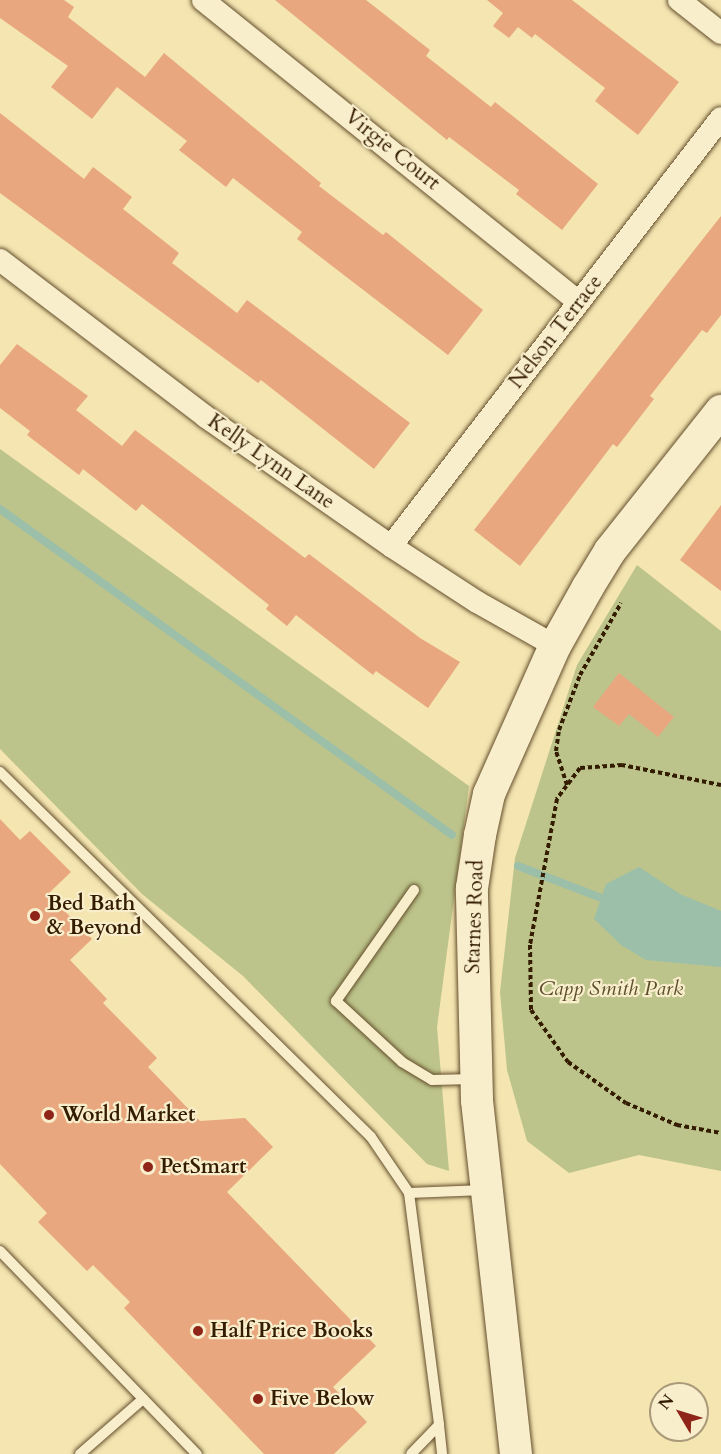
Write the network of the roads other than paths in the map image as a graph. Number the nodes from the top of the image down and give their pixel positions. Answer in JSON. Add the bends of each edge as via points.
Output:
{"nodes":[{"id":1,"x":203,"y":0,"type":"edge"},
{"id":2,"x":679,"y":0,"type":"edge"},
{"id":3,"x":721,"y":33,"type":"edge"},
{"id":4,"x":721,"y":118,"type":"edge"},
{"id":5,"x":0,"y":260,"type":"edge"},
{"id":6,"x":579,"y":302,"type":"junction"},
{"id":7,"x":717,"y":424,"type":"edge"},
{"id":8,"x":391,"y":546,"type":"junction"},
{"id":9,"x":555,"y":646,"type":"junction"},
{"id":10,"x":0,"y":772,"type":"edge"},
{"id":11,"x":414,"y":890,"type":"dead end"},
{"id":12,"x":476,"y":1079,"type":"junction"},
{"id":13,"x":487,"y":1190,"type":"junction"},
{"id":14,"x":409,"y":1192,"type":"junction"},
{"id":15,"x":0,"y":1251,"type":"edge"},
{"id":16,"x":143,"y":1399,"type":"junction"},
{"id":17,"x":439,"y":1425,"type":"junction"},
{"id":18,"x":80,"y":1454,"type":"edge"},
{"id":19,"x":197,"y":1454,"type":"edge"},
{"id":20,"x":411,"y":1454,"type":"edge"},
{"id":21,"x":442,"y":1454,"type":"edge"},
{"id":22,"x":516,"y":1454,"type":"edge"}],
"edges":[{"from":1,"to":6,"type":"street","name":"Virgie Court"},
{"from":2,"to":3,"type":"street"},
{"from":4,"to":6,"type":"street","name":"Nelson Terrace"},
{"from":5,"to":8,"type":"street","name":"Kelly Lynn Lane","via":[[206,417]]},
{"from":6,"to":8,"type":"street","name":"Nelson Terrace"},
{"from":7,"to":9,"type":"main road","name":"Starnes Road","via":[[610,551]]},
{"from":8,"to":9,"type":"street","name":"Kelly Lynn Lane","via":[[477,602]]},
{"from":9,"to":12,"type":"main road","name":"Starnes Road","via":[[489,794],[480,835],[472,888]]},
{"from":10,"to":14,"type":"lane","via":[[371,1137]]},
{"from":11,"to":12,"type":"lane","via":[[336,1001],[402,1062],[432,1080]]},
{"from":12,"to":13,"type":"main road","name":"Starnes Road"},
{"from":13,"to":14,"type":"lane"},
{"from":13,"to":22,"type":"main road","name":"Starnes Road"},
{"from":14,"to":17,"type":"lane"},
{"from":15,"to":16,"type":"lane"},
{"from":16,"to":18,"type":"lane"},
{"from":16,"to":19,"type":"lane"},
{"from":17,"to":20,"type":"lane"},
{"from":17,"to":21,"type":"lane"}]}
